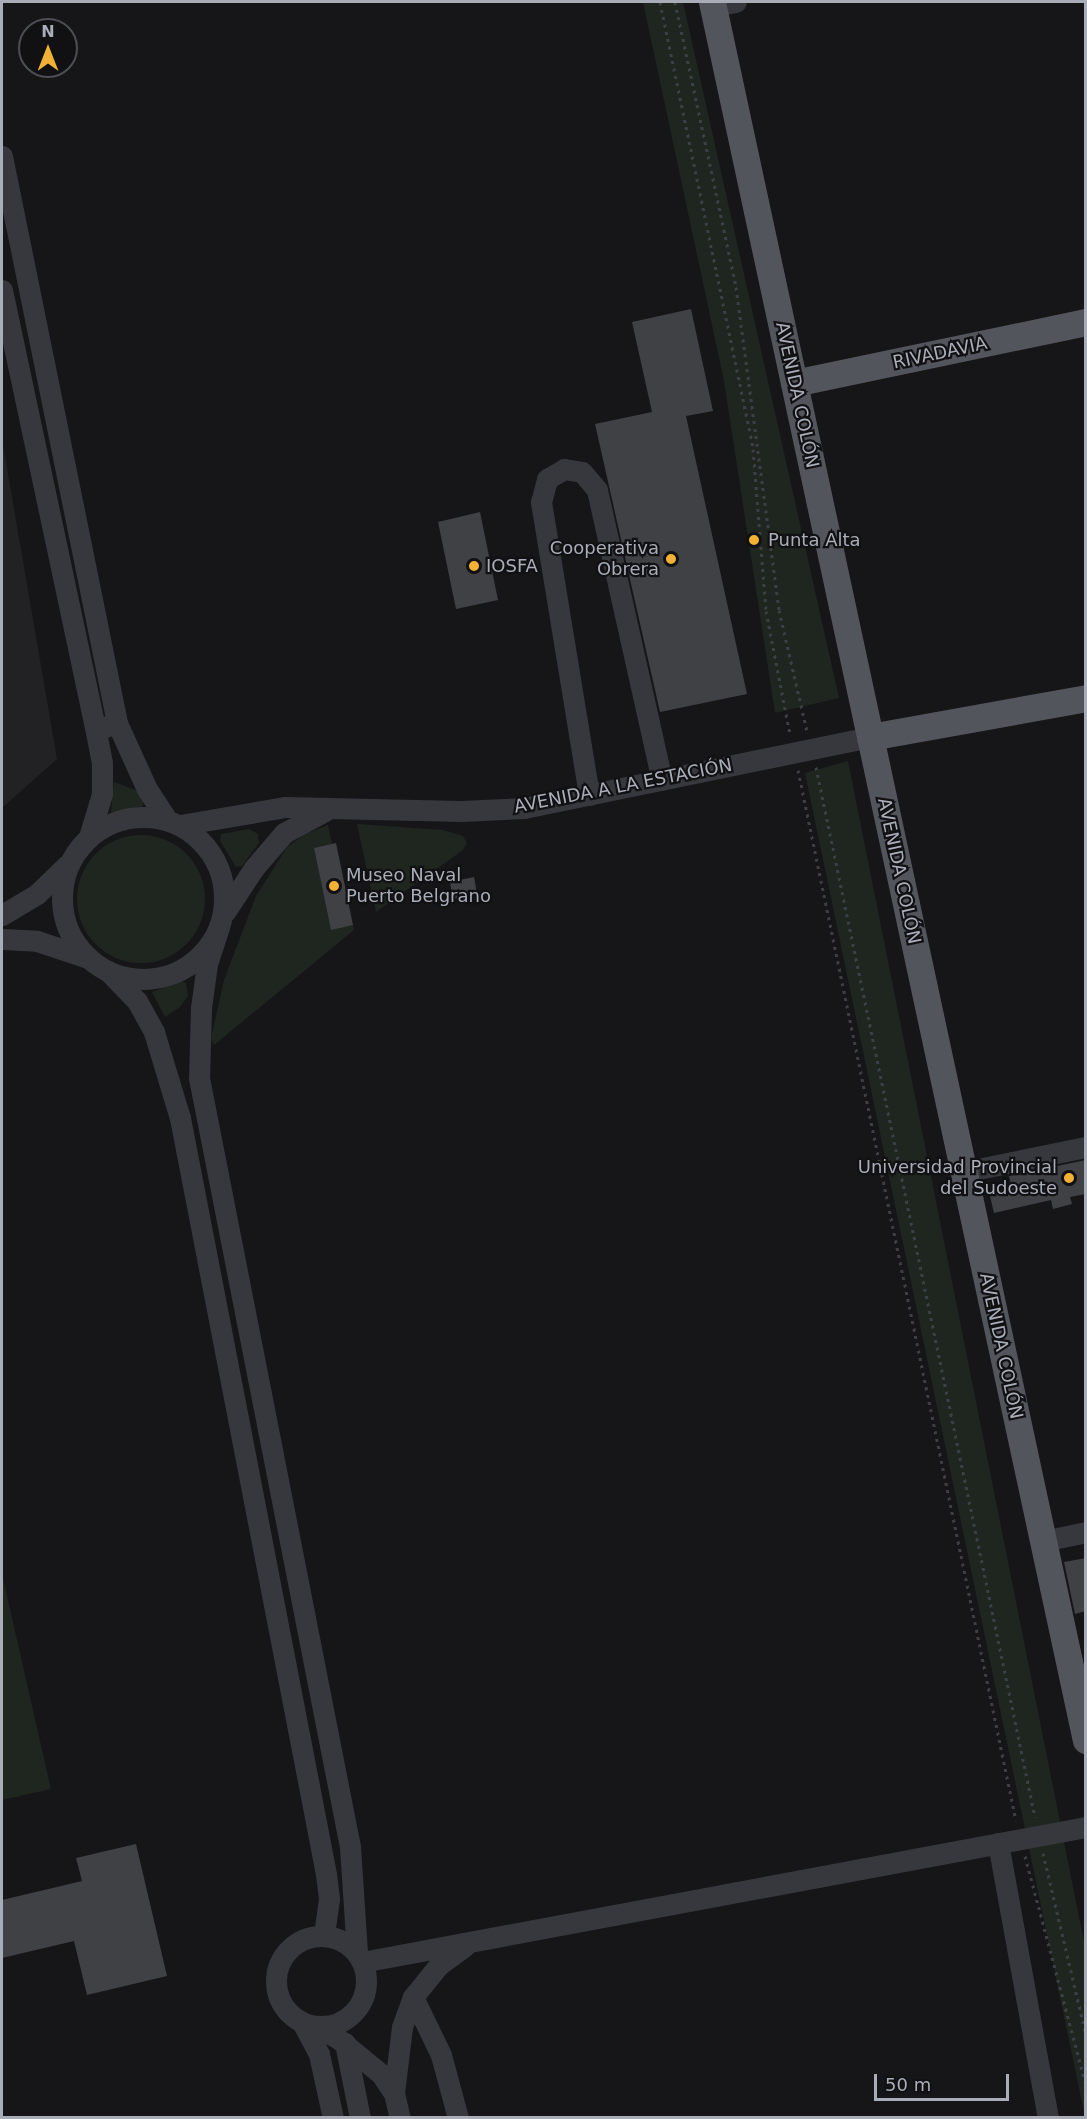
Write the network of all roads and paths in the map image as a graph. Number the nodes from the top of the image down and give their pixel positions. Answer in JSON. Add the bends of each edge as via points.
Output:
{"nodes":[{"id":1,"x":660,"y":2,"type":"edge"},
{"id":2,"x":675,"y":2,"type":"edge"},
{"id":3,"x":721,"y":3,"type":"edge"},
{"id":4,"x":2,"y":156,"type":"edge"},
{"id":5,"x":2,"y":290,"type":"edge"},
{"id":6,"x":1086,"y":322,"type":"edge"},
{"id":7,"x":794,"y":383,"type":"junction"},
{"id":8,"x":1086,"y":698,"type":"edge"},
{"id":9,"x":117,"y":723,"type":"junction"},
{"id":10,"x":96,"y":731,"type":"junction"},
{"id":11,"x":870,"y":737,"type":"junction"},
{"id":12,"x":803,"y":751,"type":"junction"},
{"id":13,"x":662,"y":780,"type":"junction"},
{"id":14,"x":589,"y":795,"type":"junction"},
{"id":15,"x":337,"y":807,"type":"junction"},
{"id":16,"x":174,"y":822,"type":"junction"},
{"id":17,"x":89,"y":837,"type":"junction"},
{"id":18,"x":70,"y":863,"type":"junction"},
{"id":19,"x":2,"y":915,"type":"edge"},
{"id":20,"x":221,"y":921,"type":"junction"},
{"id":21,"x":2,"y":939,"type":"edge"},
{"id":22,"x":90,"y":959,"type":"junction"},
{"id":23,"x":108,"y":971,"type":"junction"},
{"id":24,"x":1086,"y":1147,"type":"edge"},
{"id":25,"x":963,"y":1172,"type":"junction"},
{"id":26,"x":1086,"y":1532,"type":"edge"},
{"id":27,"x":1043,"y":1541,"type":"junction"},
{"id":28,"x":1086,"y":1740,"type":"edge"},
{"id":29,"x":1086,"y":1827,"type":"edge"},
{"id":30,"x":1030,"y":1837,"type":"junction"},
{"id":31,"x":998,"y":1843,"type":"junction"},
{"id":32,"x":324,"y":1936,"type":"junction"},
{"id":33,"x":468,"y":1945,"type":"junction"},
{"id":34,"x":360,"y":1957,"type":"junction"},
{"id":35,"x":413,"y":1997,"type":"junction"},
{"id":36,"x":307,"y":2023,"type":"junction"},
{"id":37,"x":1086,"y":2036,"type":"edge"},
{"id":38,"x":345,"y":2043,"type":"junction"},
{"id":39,"x":1086,"y":2086,"type":"edge"},
{"id":40,"x":394,"y":2093,"type":"junction"},
{"id":41,"x":333,"y":2118,"type":"edge"},
{"id":42,"x":360,"y":2118,"type":"edge"},
{"id":43,"x":400,"y":2118,"type":"edge"},
{"id":44,"x":458,"y":2118,"type":"edge"},
{"id":45,"x":1048,"y":2118,"type":"edge"}],
"edges":[{"from":1,"to":12,"type":"path","via":[[753,449],[765,611]]},
{"from":2,"to":12,"type":"path","via":[[736,287],[779,610]]},
{"from":3,"to":7,"type":"main road","name":"AVENIDA COLÓN"},
{"from":4,"to":9,"type":"street"},
{"from":5,"to":10,"type":"street"},
{"from":6,"to":7,"type":"main road","name":"RIVADAVIA"},
{"from":7,"to":11,"type":"main road","name":"AVENIDA COLÓN"},
{"from":8,"to":11,"type":"main road"},
{"from":9,"to":10,"type":"street"},
{"from":9,"to":16,"type":"street","via":[[147,789]]},
{"from":10,"to":17,"type":"street","via":[[102,794]]},
{"from":11,"to":12,"type":"street","name":"AVENIDA A LA ESTACIÓN"},
{"from":11,"to":25,"type":"main road","name":"AVENIDA COLÓN"},
{"from":12,"to":13,"type":"street","name":"AVENIDA A LA ESTACIÓN"},
{"from":12,"to":30,"type":"path"},
{"from":12,"to":30,"type":"path","via":[[999,1749]]},
{"from":13,"to":14,"type":"street","name":"AVENIDA A LA ESTACIÓN"},
{"from":13,"to":14,"type":"street","via":[[597,490],[582,472],[564,470],[547,479],[541,502]]},
{"from":14,"to":15,"type":"street","name":"AVENIDA A LA ESTACIÓN","via":[[524,808],[461,811]]},
{"from":15,"to":16,"type":"street","name":"AVENIDA A LA ESTACIÓN","via":[[285,807]]},
{"from":15,"to":20,"type":"street","via":[[297,823],[284,833],[254,868]]},
{"from":16,"to":17,"type":"street","via":[[126,818]]},
{"from":16,"to":20,"type":"street","via":[[202,841],[217,863],[224,888]]},
{"from":17,"to":18,"type":"street"},
{"from":18,"to":19,"type":"street","via":[[53,883]]},
{"from":18,"to":22,"type":"street","via":[[62,888],[64,914],[73,939]]},
{"from":20,"to":23,"type":"street","via":[[203,953],[178,971],[138,978]]},
{"from":20,"to":34,"type":"street","via":[[207,964],[199,1078],[350,1847]]},
{"from":21,"to":22,"type":"street","via":[[37,941]]},
{"from":22,"to":23,"type":"street"},
{"from":23,"to":32,"type":"street","via":[[137,1001],[154,1032],[180,1118],[326,1874],[329,1899]]},
{"from":24,"to":25,"type":"street"},
{"from":25,"to":27,"type":"main road","name":"AVENIDA COLÓN"},
{"from":26,"to":27,"type":"street"},
{"from":27,"to":28,"type":"main road","name":"AVENIDA COLÓN"},
{"from":29,"to":30,"type":"street"},
{"from":30,"to":31,"type":"street"},
{"from":30,"to":37,"type":"path"},
{"from":30,"to":39,"type":"path"},
{"from":31,"to":33,"type":"street"},
{"from":31,"to":45,"type":"street"},
{"from":32,"to":34,"type":"street","via":[[342,1941]]},
{"from":32,"to":36,"type":"street","via":[[304,1938],[288,1949],[276,1974],[281,2002]]},
{"from":33,"to":34,"type":"street"},
{"from":33,"to":35,"type":"street","via":[[438,1965]]},
{"from":34,"to":36,"type":"street","via":[[366,1984],[358,2006],[340,2021]]},
{"from":35,"to":40,"type":"street","via":[[402,2026]]},
{"from":35,"to":44,"type":"street","via":[[441,2055]]},
{"from":36,"to":38,"type":"street"},
{"from":36,"to":41,"type":"street","via":[[319,2054]]},
{"from":38,"to":40,"type":"street","via":[[381,2074]]},
{"from":38,"to":42,"type":"street"},
{"from":40,"to":43,"type":"street"}]}
